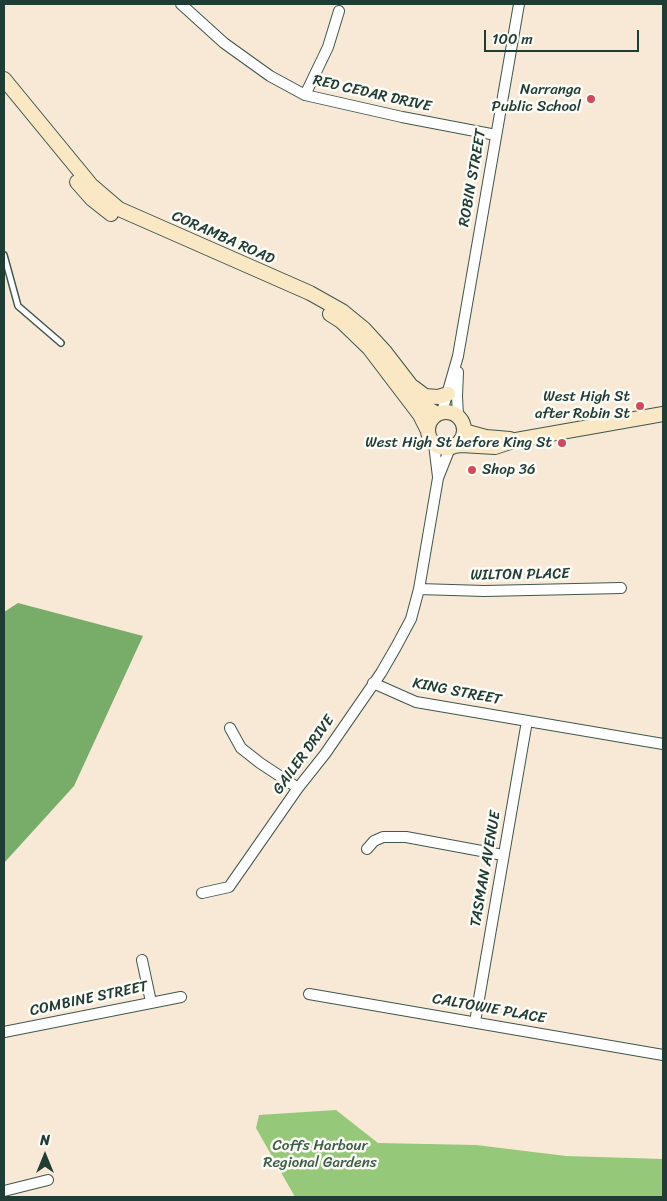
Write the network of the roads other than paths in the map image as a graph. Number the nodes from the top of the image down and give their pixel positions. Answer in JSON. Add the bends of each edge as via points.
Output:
{"nodes":[{"id":1,"x":181,"y":4,"type":"edge"},
{"id":2,"x":518,"y":4,"type":"edge"},
{"id":3,"x":338,"y":11,"type":"dead end"},
{"id":4,"x":4,"y":79,"type":"edge"},
{"id":5,"x":4,"y":94,"type":"edge"},
{"id":6,"x":305,"y":95,"type":"junction"},
{"id":7,"x":496,"y":135,"type":"junction"},
{"id":8,"x":4,"y":255,"type":"edge"},
{"id":9,"x":60,"y":343,"type":"dead end"},
{"id":10,"x":458,"y":356,"type":"junction"},
{"id":11,"x":412,"y":387,"type":"junction"},
{"id":12,"x":448,"y":394,"type":"junction"},
{"id":13,"x":439,"y":413,"type":"junction"},
{"id":14,"x":663,"y":414,"type":"edge"},
{"id":15,"x":458,"y":416,"type":"junction"},
{"id":16,"x":427,"y":429,"type":"junction"},
{"id":17,"x":464,"y":431,"type":"junction"},
{"id":18,"x":516,"y":440,"type":"junction"},
{"id":19,"x":434,"y":444,"type":"junction"},
{"id":20,"x":452,"y":447,"type":"junction"},
{"id":21,"x":438,"y":478,"type":"junction"},
{"id":22,"x":621,"y":588,"type":"dead end"},
{"id":23,"x":419,"y":589,"type":"junction"},
{"id":24,"x":373,"y":683,"type":"junction"},
{"id":25,"x":527,"y":721,"type":"junction"},
{"id":26,"x":230,"y":728,"type":"dead end"},
{"id":27,"x":663,"y":744,"type":"edge"},
{"id":28,"x":298,"y":788,"type":"junction"},
{"id":29,"x":367,"y":849,"type":"dead end"},
{"id":30,"x":503,"y":855,"type":"junction"},
{"id":31,"x":202,"y":893,"type":"dead end"},
{"id":32,"x":142,"y":960,"type":"dead end"},
{"id":33,"x":309,"y":994,"type":"dead end"},
{"id":34,"x":181,"y":997,"type":"dead end"},
{"id":35,"x":151,"y":1002,"type":"junction"},
{"id":36,"x":475,"y":1022,"type":"junction"},
{"id":37,"x":4,"y":1032,"type":"edge"},
{"id":38,"x":663,"y":1055,"type":"edge"},
{"id":39,"x":48,"y":1180,"type":"dead end"},
{"id":40,"x":4,"y":1191,"type":"edge"}],
"edges":[{"from":1,"to":6,"type":"street","name":"RED CEDAR DRIVE","via":[[224,43],[270,76]]},
{"from":2,"to":7,"type":"street","name":"ROBIN STREET"},
{"from":3,"to":6,"type":"street","via":[[328,47]]},
{"from":4,"to":11,"type":"main road","name":"CORAMBA ROAD","via":[[92,185],[119,209],[332,304],[364,329]]},
{"from":5,"to":16,"type":"main road","name":"CORAMBA ROAD","via":[[87,193],[120,220],[311,303],[341,321],[369,348]]},
{"from":6,"to":7,"type":"street","name":"RED CEDAR DRIVE"},
{"from":7,"to":10,"type":"street","name":"ROBIN STREET"},
{"from":8,"to":9,"type":"lane","via":[[18,306]]},
{"from":10,"to":12,"type":"street","name":"ROBIN STREET"},
{"from":10,"to":15,"type":"street","name":"ROBIN STREET"},
{"from":11,"to":12,"type":"main road","via":[[425,396]]},
{"from":11,"to":13,"type":"main road","name":"CORAMBA ROAD","via":[[422,405]]},
{"from":12,"to":13,"type":"street","name":"ROBIN STREET"},
{"from":13,"to":15,"type":"main road"},
{"from":13,"to":16,"type":"main road","via":[[432,418]]},
{"from":14,"to":18,"type":"main road"},
{"from":15,"to":17,"type":"main road"},
{"from":16,"to":19,"type":"main road"},
{"from":17,"to":18,"type":"main road"},
{"from":17,"to":20,"type":"main road","via":[[462,440]]},
{"from":18,"to":20,"type":"main road","via":[[495,447]]},
{"from":19,"to":20,"type":"main road"},
{"from":19,"to":21,"type":"street"},
{"from":20,"to":21,"type":"street"},
{"from":21,"to":23,"type":"street"},
{"from":22,"to":23,"type":"street","name":"WILTON PLACE"},
{"from":23,"to":24,"type":"street","via":[[411,618]]},
{"from":24,"to":25,"type":"street","name":"KING STREET","via":[[416,702]]},
{"from":24,"to":28,"type":"street","name":"GAILER DRIVE"},
{"from":25,"to":27,"type":"street","name":"KING STREET"},
{"from":25,"to":30,"type":"street","name":"TASMAN AVENUE"},
{"from":26,"to":28,"type":"street","via":[[242,748],[260,764]]},
{"from":28,"to":31,"type":"street","name":"GAILER DRIVE","via":[[229,887]]},
{"from":29,"to":30,"type":"street","via":[[383,837],[406,837]]},
{"from":30,"to":36,"type":"street","name":"TASMAN AVENUE"},
{"from":32,"to":35,"type":"street"},
{"from":33,"to":36,"type":"street","name":"CALTOWIE PLACE"},
{"from":34,"to":35,"type":"street","name":"COMBINE STREET"},
{"from":35,"to":37,"type":"street","name":"COMBINE STREET"},
{"from":36,"to":38,"type":"street","name":"CALTOWIE PLACE"},
{"from":39,"to":40,"type":"street"}]}
